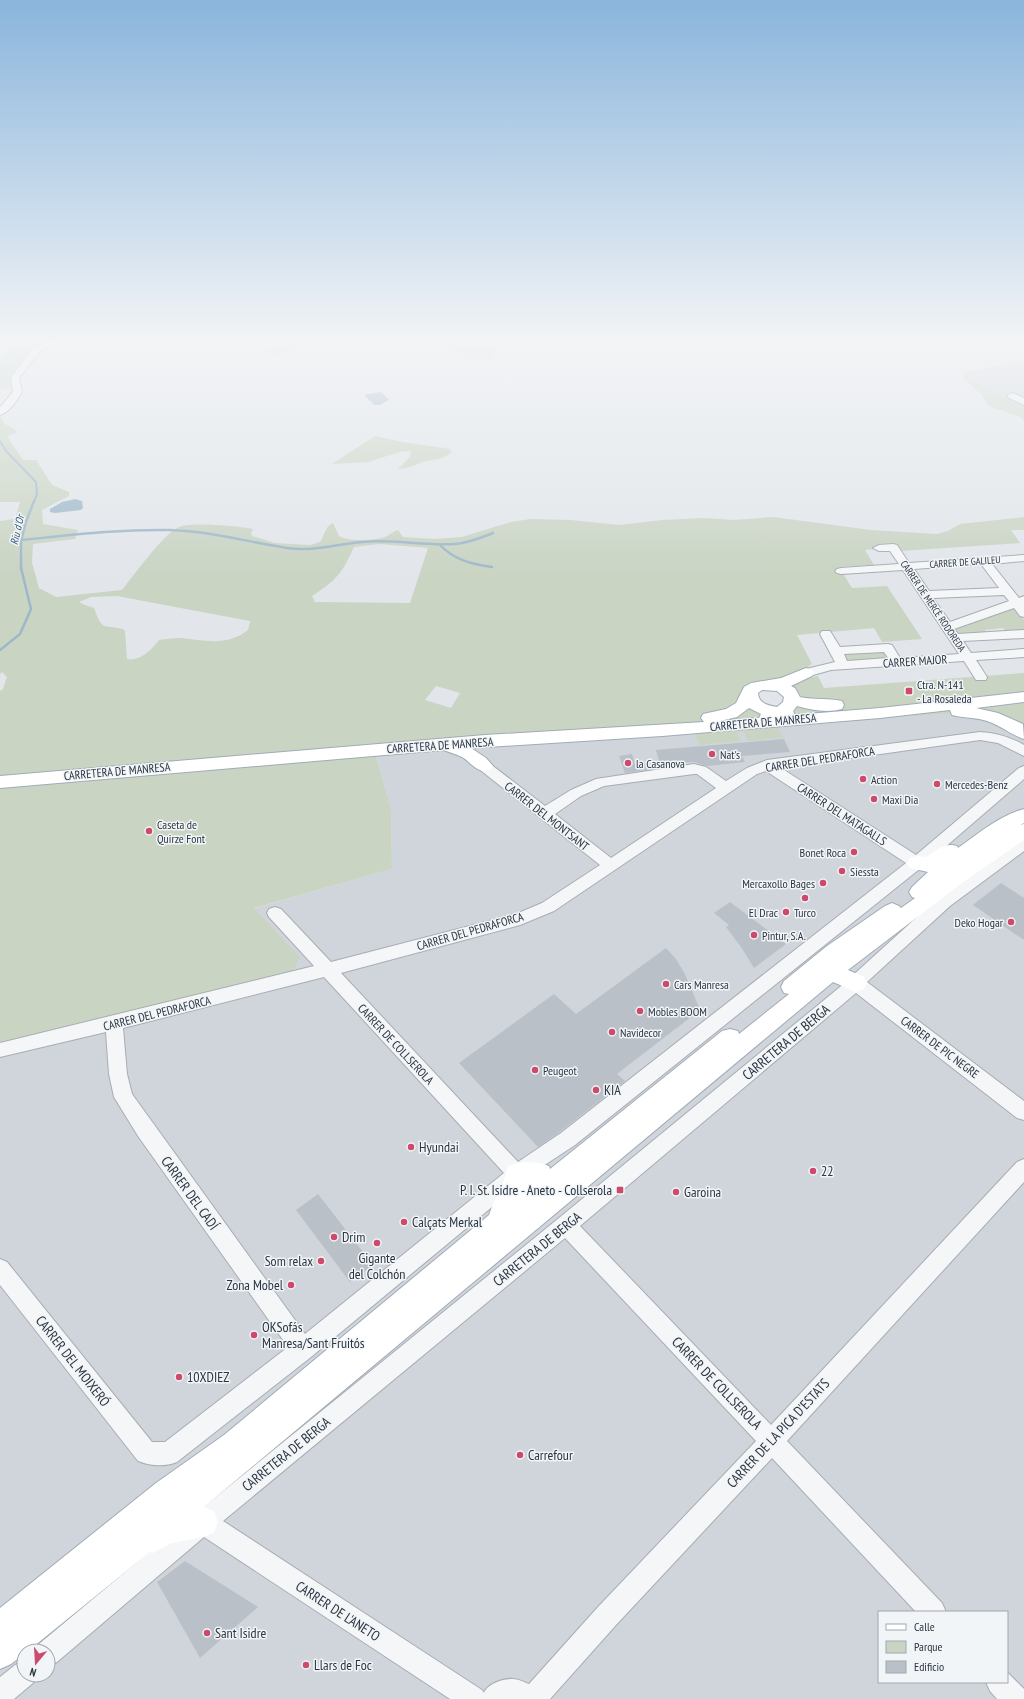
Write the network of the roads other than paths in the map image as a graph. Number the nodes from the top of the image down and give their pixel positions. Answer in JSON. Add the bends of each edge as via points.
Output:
{"nodes":[{"id":1,"x":879,"y":548,"type":"dead end"},
{"id":2,"x":1024,"y":558,"type":"edge"},
{"id":3,"x":1024,"y":562,"type":"edge"},
{"id":4,"x":986,"y":563,"type":"junction"},
{"id":5,"x":907,"y":568,"type":"junction"},
{"id":6,"x":841,"y":571,"type":"dead end"},
{"id":7,"x":1008,"y":591,"type":"junction"},
{"id":8,"x":926,"y":595,"type":"junction"},
{"id":9,"x":1022,"y":605,"type":"edge"},
{"id":10,"x":947,"y":627,"type":"junction"},
{"id":11,"x":826,"y":634,"type":"dead end"},
{"id":12,"x":1024,"y":634,"type":"edge"},
{"id":13,"x":955,"y":638,"type":"junction"},
{"id":14,"x":836,"y":651,"type":"junction"},
{"id":15,"x":1024,"y":653,"type":"edge"},
{"id":16,"x":967,"y":657,"type":"junction"},
{"id":17,"x":897,"y":662,"type":"junction"},
{"id":18,"x":843,"y":665,"type":"junction"},
{"id":19,"x":806,"y":673,"type":"junction"},
{"id":20,"x":981,"y":677,"type":"dead end"},
{"id":21,"x":767,"y":684,"type":"junction"},
{"id":22,"x":1024,"y":691,"type":"edge"},
{"id":23,"x":749,"y":695,"type":"junction"},
{"id":24,"x":792,"y":696,"type":"junction"},
{"id":25,"x":1024,"y":697,"type":"edge"},
{"id":26,"x":856,"y":705,"type":"junction"},
{"id":27,"x":781,"y":713,"type":"junction"},
{"id":28,"x":880,"y":713,"type":"junction"},
{"id":29,"x":708,"y":718,"type":"junction"},
{"id":30,"x":689,"y":728,"type":"junction"},
{"id":31,"x":1024,"y":732,"type":"edge"},
{"id":32,"x":512,"y":740,"type":"junction"},
{"id":33,"x":485,"y":741,"type":"junction"},
{"id":34,"x":438,"y":745,"type":"junction"},
{"id":35,"x":1024,"y":751,"type":"edge"},
{"id":36,"x":767,"y":765,"type":"junction"},
{"id":37,"x":484,"y":766,"type":"junction"},
{"id":38,"x":1024,"y":771,"type":"edge"},
{"id":39,"x":0,"y":782,"type":"edge"},
{"id":40,"x":726,"y":788,"type":"junction"},
{"id":41,"x":544,"y":814,"type":"junction"},
{"id":42,"x":1024,"y":815,"type":"edge"},
{"id":43,"x":1024,"y":822,"type":"edge"},
{"id":44,"x":998,"y":830,"type":"junction"},
{"id":45,"x":1024,"y":831,"type":"edge"},
{"id":46,"x":1024,"y":843,"type":"edge"},
{"id":47,"x":917,"y":863,"type":"junction"},
{"id":48,"x":610,"y":865,"type":"junction"},
{"id":49,"x":918,"y":893,"type":"junction"},
{"id":50,"x":275,"y":913,"type":"dead end"},
{"id":51,"x":874,"y":940,"type":"junction"},
{"id":52,"x":327,"y":970,"type":"junction"},
{"id":53,"x":830,"y":972,"type":"junction"},
{"id":54,"x":856,"y":983,"type":"junction"},
{"id":55,"x":757,"y":1017,"type":"junction"},
{"id":56,"x":114,"y":1023,"type":"junction"},
{"id":57,"x":0,"y":1050,"type":"edge"},
{"id":58,"x":1024,"y":1112,"type":"edge"},
{"id":59,"x":616,"y":1148,"type":"junction"},
{"id":60,"x":1024,"y":1168,"type":"edge"},
{"id":61,"x":522,"y":1185,"type":"junction"},
{"id":62,"x":566,"y":1225,"type":"junction"},
{"id":63,"x":0,"y":1269,"type":"edge"},
{"id":64,"x":401,"y":1324,"type":"junction"},
{"id":65,"x":303,"y":1349,"type":"junction"},
{"id":66,"x":772,"y":1441,"type":"junction"},
{"id":67,"x":234,"y":1444,"type":"junction"},
{"id":68,"x":195,"y":1511,"type":"junction"},
{"id":69,"x":932,"y":1611,"type":"edge"},
{"id":70,"x":0,"y":1628,"type":"edge"},
{"id":71,"x":56,"y":1645,"type":"edge"},
{"id":72,"x":0,"y":1653,"type":"edge"},
{"id":73,"x":16,"y":1681,"type":"edge"},
{"id":74,"x":1000,"y":1683,"type":"edge"},
{"id":75,"x":0,"y":1694,"type":"edge"},
{"id":76,"x":473,"y":1699,"type":"edge"},
{"id":77,"x":494,"y":1699,"type":"edge"},
{"id":78,"x":526,"y":1699,"type":"edge"},
{"id":79,"x":533,"y":1699,"type":"edge"},
{"id":80,"x":1015,"y":1699,"type":"edge"}],
"edges":[{"from":1,"to":5,"type":"street","name":"CARRER DE MERCÈ RODOREDA","via":[[892,547]]},
{"from":2,"to":4,"type":"street","name":"CARRER DE GALILEU"},
{"from":3,"to":4,"type":"street"},
{"from":4,"to":5,"type":"street"},
{"from":4,"to":7,"type":"street"},
{"from":5,"to":6,"type":"street"},
{"from":5,"to":8,"type":"street","name":"CARRER DE MERCÈ RODOREDA"},
{"from":7,"to":8,"type":"street"},
{"from":7,"to":9,"type":"street"},
{"from":8,"to":10,"type":"street","name":"CARRER DE MERCÈ RODOREDA"},
{"from":9,"to":10,"type":"street"},
{"from":10,"to":13,"type":"street","name":"CARRER DE MERCÈ RODOREDA"},
{"from":11,"to":14,"type":"street"},
{"from":12,"to":13,"type":"street"},
{"from":13,"to":16,"type":"street","name":"CARRER DE MERCÈ RODOREDA"},
{"from":14,"to":17,"type":"street","via":[[888,648]]},
{"from":14,"to":18,"type":"street"},
{"from":15,"to":16,"type":"street","name":"CARRER MAJOR"},
{"from":16,"to":17,"type":"street","name":"CARRER MAJOR"},
{"from":16,"to":20,"type":"street","name":"CARRER DE MERCÈ RODOREDA"},
{"from":17,"to":18,"type":"street","name":"CARRER MAJOR"},
{"from":18,"to":19,"type":"street","name":"CARRER MAJOR"},
{"from":19,"to":21,"type":"main road","via":[[784,683]]},
{"from":19,"to":24,"type":"main road"},
{"from":21,"to":23,"type":"main road","via":[[754,687]]},
{"from":21,"to":24,"type":"main road","via":[[784,688]]},
{"from":22,"to":26,"type":"main road"},
{"from":23,"to":27,"type":"main road","via":[[751,701],[760,708]]},
{"from":23,"to":29,"type":"main road","via":[[742,707],[731,713]]},
{"from":24,"to":26,"type":"main road","via":[[813,705]]},
{"from":24,"to":27,"type":"main road","via":[[791,705]]},
{"from":25,"to":28,"type":"main road"},
{"from":26,"to":27,"type":"main road"},
{"from":27,"to":28,"type":"main road"},
{"from":27,"to":29,"type":"main road"},
{"from":27,"to":30,"type":"main road"},
{"from":28,"to":30,"type":"main road","name":"CARRETERA DE MANRESA"},
{"from":28,"to":31,"type":"main road","via":[[965,711],[993,717]]},
{"from":29,"to":33,"type":"main road","via":[[501,736]]},
{"from":30,"to":32,"type":"main road","name":"CARRETERA DE MANRESA"},
{"from":32,"to":33,"type":"main road","name":"CARRETERA DE MANRESA"},
{"from":32,"to":37,"type":"main road","via":[[492,745],[485,753]]},
{"from":33,"to":34,"type":"main road","name":"CARRETERA DE MANRESA"},
{"from":34,"to":37,"type":"main road","via":[[463,750]]},
{"from":34,"to":39,"type":"main road","name":"CARRETERA DE MANRESA"},
{"from":35,"to":36,"type":"street","name":"CARRER DEL PEDRAFORCA","via":[[1011,742],[996,737],[980,736]]},
{"from":36,"to":40,"type":"street","name":"CARRER DEL PEDRAFORCA","via":[[752,771]]},
{"from":36,"to":47,"type":"street","name":"CARRER DEL MATAGALLS"},
{"from":37,"to":41,"type":"street","name":"CARRER DEL MONTSANT"},
{"from":38,"to":47,"type":"street"},
{"from":40,"to":41,"type":"street","via":[[701,770],[694,769],[601,782],[576,793]]},
{"from":40,"to":48,"type":"street","name":"CARRER DEL PEDRAFORCA"},
{"from":41,"to":48,"type":"street","name":"CARRER DEL MONTSANT"},
{"from":42,"to":44,"type":"main road"},
{"from":43,"to":49,"type":"main road"},
{"from":44,"to":47,"type":"main road","via":[[966,840],[929,864]]},
{"from":44,"to":49,"type":"main road","via":[[944,868]]},
{"from":45,"to":51,"type":"main road","via":[[955,878]]},
{"from":46,"to":54,"type":"street","name":"CARRETERA DE BERGA","via":[[944,902]]},
{"from":47,"to":61,"type":"street","via":[[575,1134]]},
{"from":48,"to":52,"type":"street","name":"CARRER DEL PEDRAFORCA","via":[[548,907],[520,919]]},
{"from":49,"to":55,"type":"main road","via":[[834,952]]},
{"from":50,"to":52,"type":"street","name":"CARRER DE COLLSEROLA"},
{"from":51,"to":53,"type":"main road"},
{"from":51,"to":54,"type":"main road","via":[[850,970]]},
{"from":52,"to":56,"type":"street","name":"CARRER DEL PEDRAFORCA"},
{"from":52,"to":61,"type":"street","name":"CARRER DE COLLSEROLA"},
{"from":53,"to":54,"type":"main road"},
{"from":53,"to":55,"type":"main road","via":[[821,971],[779,1006]]},
{"from":53,"to":59,"type":"main road"},
{"from":54,"to":58,"type":"street","name":"CARRER DE PIC NEGRE"},
{"from":54,"to":62,"type":"street","name":"CARRETERA DE BERGA"},
{"from":55,"to":61,"type":"main road","via":[[587,1153]]},
{"from":56,"to":57,"type":"street","name":"CARRER DEL PEDRAFORCA"},
{"from":56,"to":65,"type":"street","name":"CARRER DEL CADÍ","via":[[118,1074],[123,1097]]},
{"from":59,"to":61,"type":"main road","via":[[594,1158],[542,1201]]},
{"from":59,"to":64,"type":"main road"},
{"from":60,"to":66,"type":"street","name":"CARRER DE LA PICA D'ESTATS"},
{"from":61,"to":64,"type":"main road","via":[[529,1210],[422,1297]]},
{"from":61,"to":65,"type":"street"},
{"from":61,"to":67,"type":"main road","via":[[502,1212],[500,1222]]},
{"from":62,"to":66,"type":"street","name":"CARRER DE COLLSEROLA"},
{"from":62,"to":68,"type":"street","name":"CARRETERA DE BERGA"},
{"from":63,"to":65,"type":"street","name":"CARRER DEL MOIXERÓ","via":[[146,1453],[169,1454]]},
{"from":64,"to":68,"type":"main road"},
{"from":66,"to":69,"type":"street","name":"CARRER DE COLLSEROLA"},
{"from":66,"to":79,"type":"street","name":"CARRER DE LA PICA D'ESTATS","via":[[607,1616]]},
{"from":67,"to":68,"type":"main road","via":[[226,1457],[187,1491]]},
{"from":67,"to":70,"type":"main road","via":[[167,1494]]},
{"from":68,"to":71,"type":"street","name":"CARRETERA DE BERGA"},
{"from":68,"to":72,"type":"main road","via":[[102,1572]]},
{"from":68,"to":76,"type":"street","name":"CARRER DE L'ANETO"},
{"from":73,"to":75,"type":"street"},
{"from":74,"to":80,"type":"street"},
{"from":77,"to":78,"type":"street","via":[[507,1691],[516,1691]]}]}
